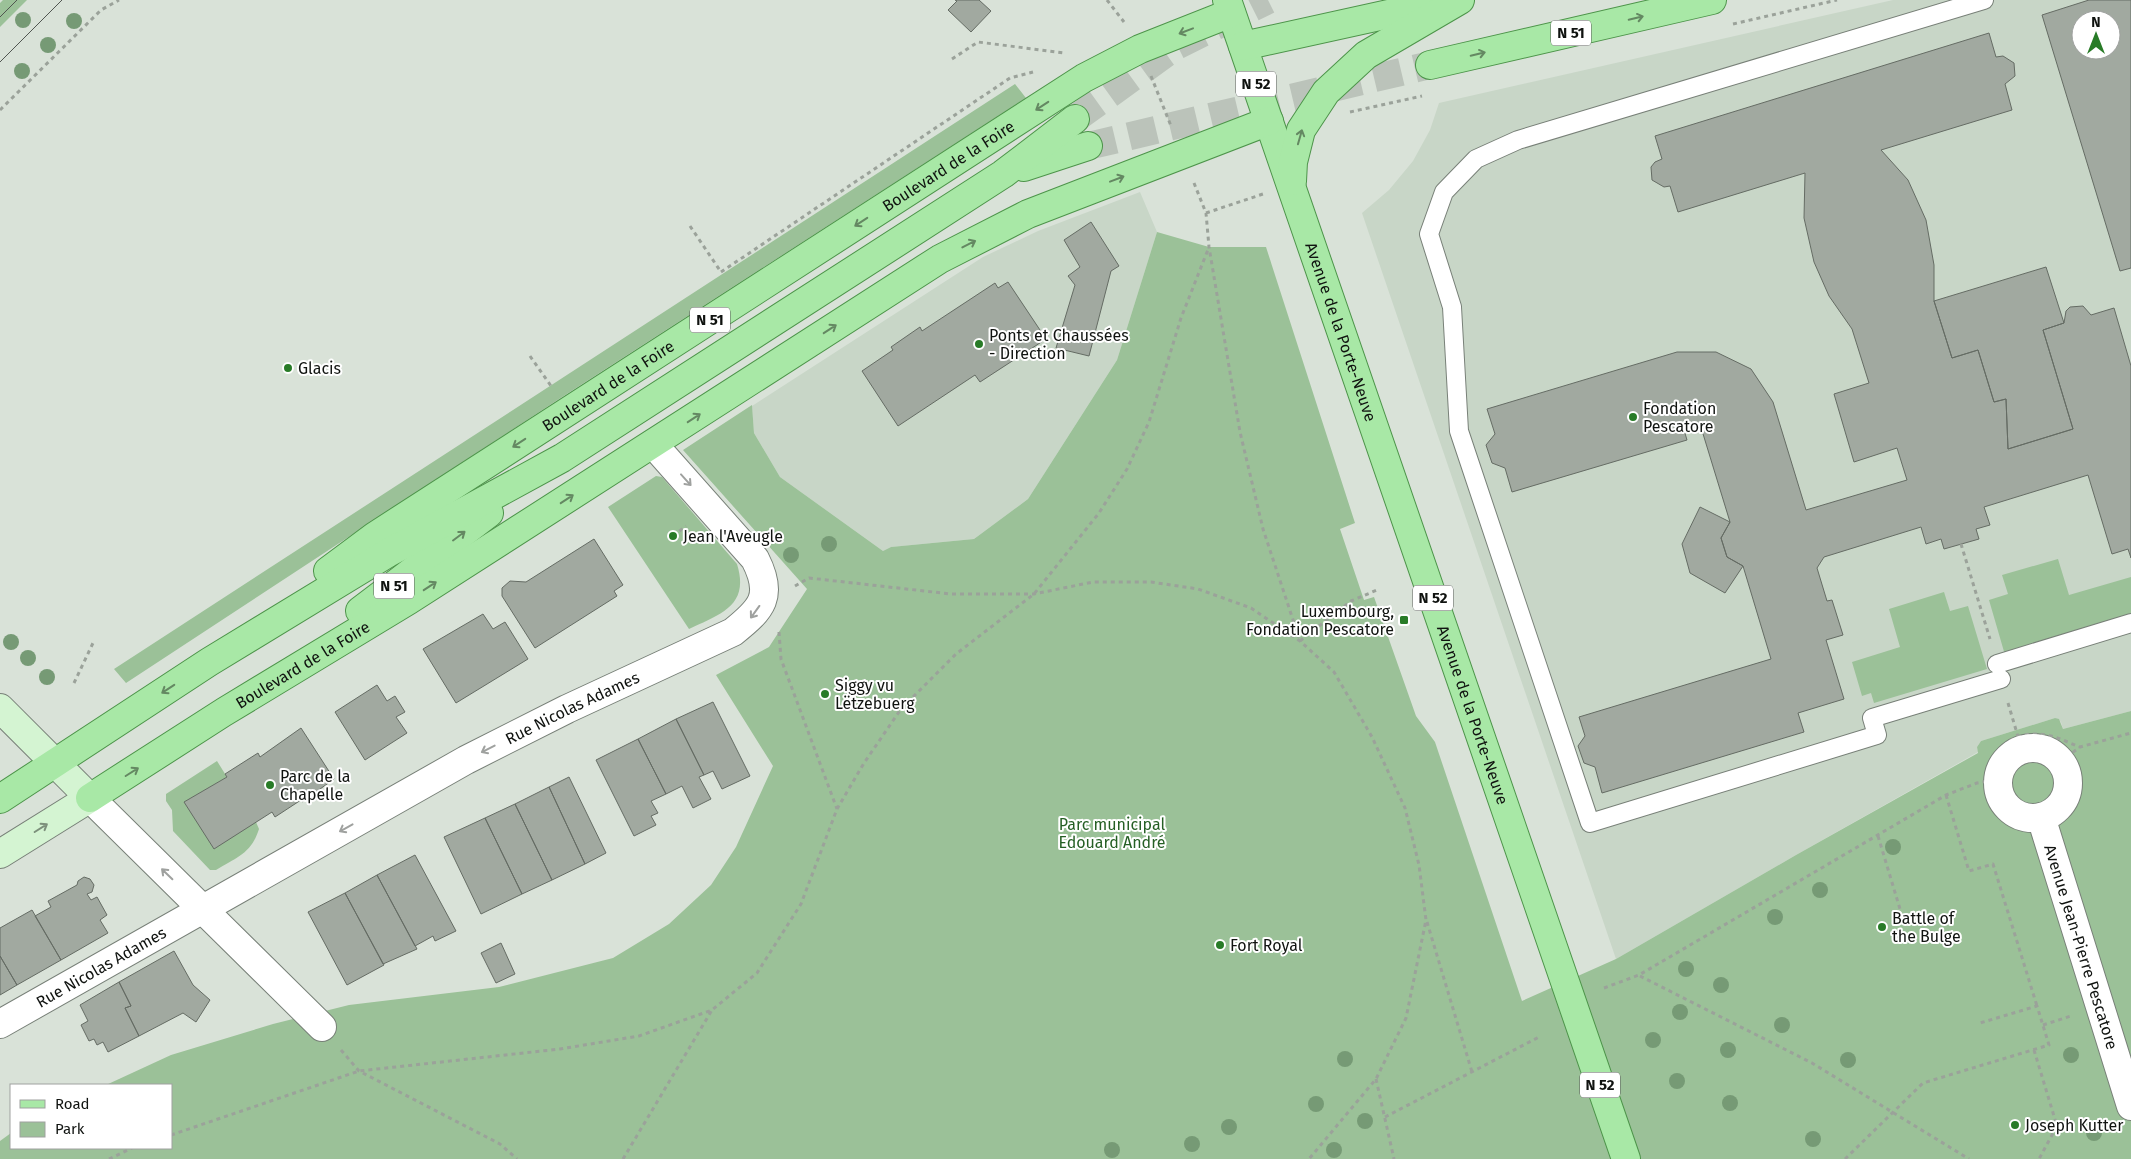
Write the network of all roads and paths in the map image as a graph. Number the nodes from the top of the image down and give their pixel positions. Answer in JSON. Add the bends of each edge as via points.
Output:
{"nodes":[{"id":1,"x":119,"y":0,"type":"edge"},
{"id":2,"x":1107,"y":0,"type":"edge"},
{"id":3,"x":1453,"y":0,"type":"edge"},
{"id":4,"x":1460,"y":0,"type":"edge"},
{"id":5,"x":1712,"y":0,"type":"edge"},
{"id":6,"x":1984,"y":0,"type":"edge"},
{"id":7,"x":1229,"y":7,"type":"edge"},
{"id":8,"x":1135,"y":39,"type":"junction"},
{"id":9,"x":1243,"y":46,"type":"junction"},
{"id":10,"x":1070,"y":54,"type":"dead end"},
{"id":11,"x":952,"y":59,"type":"dead end"},
{"id":12,"x":1430,"y":65,"type":"tunnel mouth"},
{"id":13,"x":1036,"y":71,"type":"dead end"},
{"id":14,"x":0,"y":110,"type":"edge"},
{"id":15,"x":1075,"y":119,"type":"tunnel mouth"},
{"id":16,"x":1269,"y":121,"type":"junction"},
{"id":17,"x":1088,"y":146,"type":"tunnel mouth"},
{"id":18,"x":1182,"y":154,"type":"junction"},
{"id":19,"x":1003,"y":174,"type":"junction"},
{"id":20,"x":1292,"y":185,"type":"junction"},
{"id":21,"x":1206,"y":213,"type":"junction"},
{"id":22,"x":690,"y":226,"type":"dead end"},
{"id":23,"x":1209,"y":247,"type":"junction"},
{"id":24,"x":721,"y":272,"type":"junction"},
{"id":25,"x":725,"y":278,"type":"dead end"},
{"id":26,"x":530,"y":356,"type":"dead end"},
{"id":27,"x":554,"y":392,"type":"dead end"},
{"id":28,"x":653,"y":444,"type":"junction"},
{"id":29,"x":562,"y":458,"type":"junction"},
{"id":30,"x":1377,"y":590,"type":"dead end"},
{"id":31,"x":1034,"y":594,"type":"junction"},
{"id":32,"x":770,"y":596,"type":"junction"},
{"id":33,"x":2131,"y":623,"type":"edge"},
{"id":34,"x":1300,"y":641,"type":"junction"},
{"id":35,"x":93,"y":643,"type":"dead end"},
{"id":36,"x":209,"y":662,"type":"junction"},
{"id":37,"x":74,"y":683,"type":"dead end"},
{"id":38,"x":0,"y":708,"type":"edge"},
{"id":39,"x":224,"y":712,"type":"junction"},
{"id":40,"x":2131,"y":733,"type":"edge"},
{"id":41,"x":2070,"y":754,"type":"junction"},
{"id":42,"x":55,"y":763,"type":"junction"},
{"id":43,"x":1993,"y":780,"type":"junction"},
{"id":44,"x":1946,"y":795,"type":"junction"},
{"id":45,"x":90,"y":798,"type":"junction"},
{"id":46,"x":0,"y":799,"type":"edge"},
{"id":47,"x":837,"y":809,"type":"junction"},
{"id":48,"x":2041,"y":817,"type":"junction"},
{"id":49,"x":1878,"y":836,"type":"junction"},
{"id":50,"x":0,"y":854,"type":"edge"},
{"id":51,"x":202,"y":908,"type":"junction"},
{"id":52,"x":1900,"y":909,"type":"dead end"},
{"id":53,"x":1426,"y":920,"type":"junction"},
{"id":54,"x":1639,"y":975,"type":"junction"},
{"id":55,"x":1604,"y":988,"type":"dead end"},
{"id":56,"x":2037,"y":1006,"type":"junction"},
{"id":57,"x":712,"y":1010,"type":"junction"},
{"id":58,"x":2077,"y":1014,"type":"dead end"},
{"id":59,"x":1980,"y":1023,"type":"dead end"},
{"id":60,"x":0,"y":1024,"type":"edge"},
{"id":61,"x":2043,"y":1026,"type":"junction"},
{"id":62,"x":322,"y":1027,"type":"dead end"},
{"id":63,"x":1541,"y":1036,"type":"dead end"},
{"id":64,"x":2034,"y":1050,"type":"junction"},
{"id":65,"x":358,"y":1071,"type":"junction"},
{"id":66,"x":1472,"y":1072,"type":"junction"},
{"id":67,"x":1376,"y":1079,"type":"junction"},
{"id":68,"x":2131,"y":1106,"type":"edge"},
{"id":69,"x":1893,"y":1113,"type":"junction"},
{"id":70,"x":1385,"y":1117,"type":"junction"},
{"id":71,"x":172,"y":1135,"type":"edge"},
{"id":72,"x":130,"y":1149,"type":"edge"},
{"id":73,"x":109,"y":1159,"type":"edge"},
{"id":74,"x":517,"y":1159,"type":"edge"},
{"id":75,"x":623,"y":1159,"type":"edge"},
{"id":76,"x":1309,"y":1159,"type":"edge"},
{"id":77,"x":1394,"y":1159,"type":"edge"},
{"id":78,"x":1626,"y":1159,"type":"edge"},
{"id":79,"x":1845,"y":1159,"type":"edge"},
{"id":80,"x":1968,"y":1159,"type":"edge"},
{"id":81,"x":2039,"y":1159,"type":"edge"}],
"edges":[{"from":1,"to":14,"type":"path","via":[[101,10]]},
{"from":2,"to":8,"type":"path"},
{"from":3,"to":9,"type":"main road"},
{"from":20,"to":4,"type":"main road","one_way":true,"via":[[1293,162],[1301,130],[1326,92],[1366,55]]},
{"from":12,"to":5,"type":"main road","number":"N 51","one_way":true},
{"from":6,"to":33,"type":"lane","via":[[1518,140],[1476,159],[1444,192],[1429,234],[1452,307],[1459,431],[1590,823],[1877,735],[1872,718]]},
{"from":7,"to":8,"type":"main road","name":"Boulevard de la Foire","number":"N 51","one_way":true},
{"from":7,"to":9,"type":"main road","number":"N 52"},
{"from":8,"to":18,"type":"path"},
{"from":8,"to":36,"type":"main road","name":"Boulevard de la Foire","number":"N 51","one_way":true,"via":[[1084,78],[375,536]]},
{"from":9,"to":16,"type":"main road","number":"N 52"},
{"from":10,"to":11,"type":"path","via":[[978,42]]},
{"from":13,"to":24,"type":"path","via":[[1010,78]]},
{"from":15,"to":19,"type":"main road","number":"N 51"},
{"from":16,"to":18,"type":"main road","name":"Boulevard de la Foire","number":"N 51"},
{"from":16,"to":20,"type":"main road","number":"N 52"},
{"from":17,"to":19,"type":"main road","number":"N 51"},
{"from":18,"to":21,"type":"path"},
{"from":28,"to":18,"type":"main road","name":"Boulevard de la Foire","number":"N 51","one_way":true,"via":[[940,259],[1028,214]]},
{"from":19,"to":29,"type":"main road","name":"Boulevard de la Foire","number":"N 51"},
{"from":20,"to":21,"type":"path"},
{"from":20,"to":78,"type":"main road","name":"Avenue de la Porte-Neuve","number":"N 52"},
{"from":21,"to":23,"type":"path"},
{"from":22,"to":24,"type":"path"},
{"from":23,"to":31,"type":"path","via":[[1181,318],[1149,422],[1127,469],[1100,513]]},
{"from":23,"to":34,"type":"path","via":[[1240,432],[1263,529]]},
{"from":24,"to":25,"type":"path"},
{"from":26,"to":27,"type":"path"},
{"from":28,"to":32,"type":"street","one_way":true,"via":[[755,559]]},
{"from":39,"to":28,"type":"main road","name":"Boulevard de la Foire","number":"N 51","one_way":true,"via":[[409,600]]},
{"from":29,"to":36,"type":"main road","name":"Boulevard de la Foire","number":"N 51","via":[[388,553]]},
{"from":39,"to":29,"type":"main road","name":"Boulevard de la Foire","number":"N 51","one_way":true},
{"from":30,"to":34,"type":"path","via":[[1351,601]]},
{"from":31,"to":32,"type":"path","via":[[951,594],[809,578]]},
{"from":31,"to":34,"type":"path","via":[[1093,582],[1151,582],[1198,589],[1251,608]]},
{"from":31,"to":47,"type":"path","via":[[956,654],[901,709]]},
{"from":32,"to":47,"type":"path","via":[[781,659]]},
{"from":32,"to":51,"type":"street","name":"Rue Nicolas Adames","one_way":true,"via":[[757,613],[734,632],[466,760]]},
{"from":34,"to":53,"type":"path","via":[[1334,672],[1372,737],[1405,808],[1419,865]]},
{"from":35,"to":37,"type":"path"},
{"from":36,"to":42,"type":"main road","name":"Boulevard de la Foire","number":"N 51","one_way":true},
{"from":38,"to":42,"type":"main road"},
{"from":45,"to":39,"type":"main road","name":"Boulevard de la Foire","number":"N 51","one_way":true},
{"from":40,"to":41,"type":"path"},
{"from":41,"to":43,"type":"street","via":[[2022,750],[2006,761]]},
{"from":41,"to":43,"type":"path","via":[[2049,735],[2018,736],[1998,749],[1989,764]]},
{"from":41,"to":48,"type":"street","via":[[2066,795],[2057,809]]},
{"from":42,"to":45,"type":"main road"},
{"from":42,"to":46,"type":"main road","name":"Boulevard de la Foire","number":"N 51"},
{"from":43,"to":44,"type":"path"},
{"from":43,"to":48,"type":"street","via":[[2010,809],[2019,815]]},
{"from":44,"to":49,"type":"path"},
{"from":44,"to":56,"type":"path","via":[[1969,871],[1993,864]]},
{"from":50,"to":45,"type":"main road","one_way":true},
{"from":51,"to":45,"type":"street","one_way":true},
{"from":47,"to":57,"type":"path","via":[[801,904],[758,973]]},
{"from":48,"to":68,"type":"street","name":"Avenue Jean-Pierre Pescatore"},
{"from":49,"to":52,"type":"path"},
{"from":49,"to":54,"type":"path"},
{"from":51,"to":60,"type":"street","name":"Rue Nicolas Adames"},
{"from":51,"to":62,"type":"street"},
{"from":53,"to":66,"type":"path"},
{"from":53,"to":67,"type":"path","via":[[1406,1018]]},
{"from":54,"to":55,"type":"path"},
{"from":54,"to":69,"type":"path","via":[[1812,1064]]},
{"from":56,"to":59,"type":"path"},
{"from":56,"to":61,"type":"path"},
{"from":57,"to":65,"type":"path","via":[[639,1036],[560,1049]]},
{"from":57,"to":75,"type":"path"},
{"from":58,"to":61,"type":"path"},
{"from":61,"to":64,"type":"path","via":[[2049,1045]]},
{"from":63,"to":66,"type":"path"},
{"from":64,"to":69,"type":"path","via":[[1923,1083]]},
{"from":64,"to":81,"type":"path","via":[[2057,1126]]},
{"from":65,"to":71,"type":"path"},
{"from":65,"to":74,"type":"path","via":[[500,1144]]},
{"from":66,"to":70,"type":"path"},
{"from":67,"to":70,"type":"path"},
{"from":67,"to":76,"type":"path"},
{"from":69,"to":79,"type":"path"},
{"from":69,"to":80,"type":"path"},
{"from":70,"to":77,"type":"path"},
{"from":72,"to":73,"type":"path"}]}
